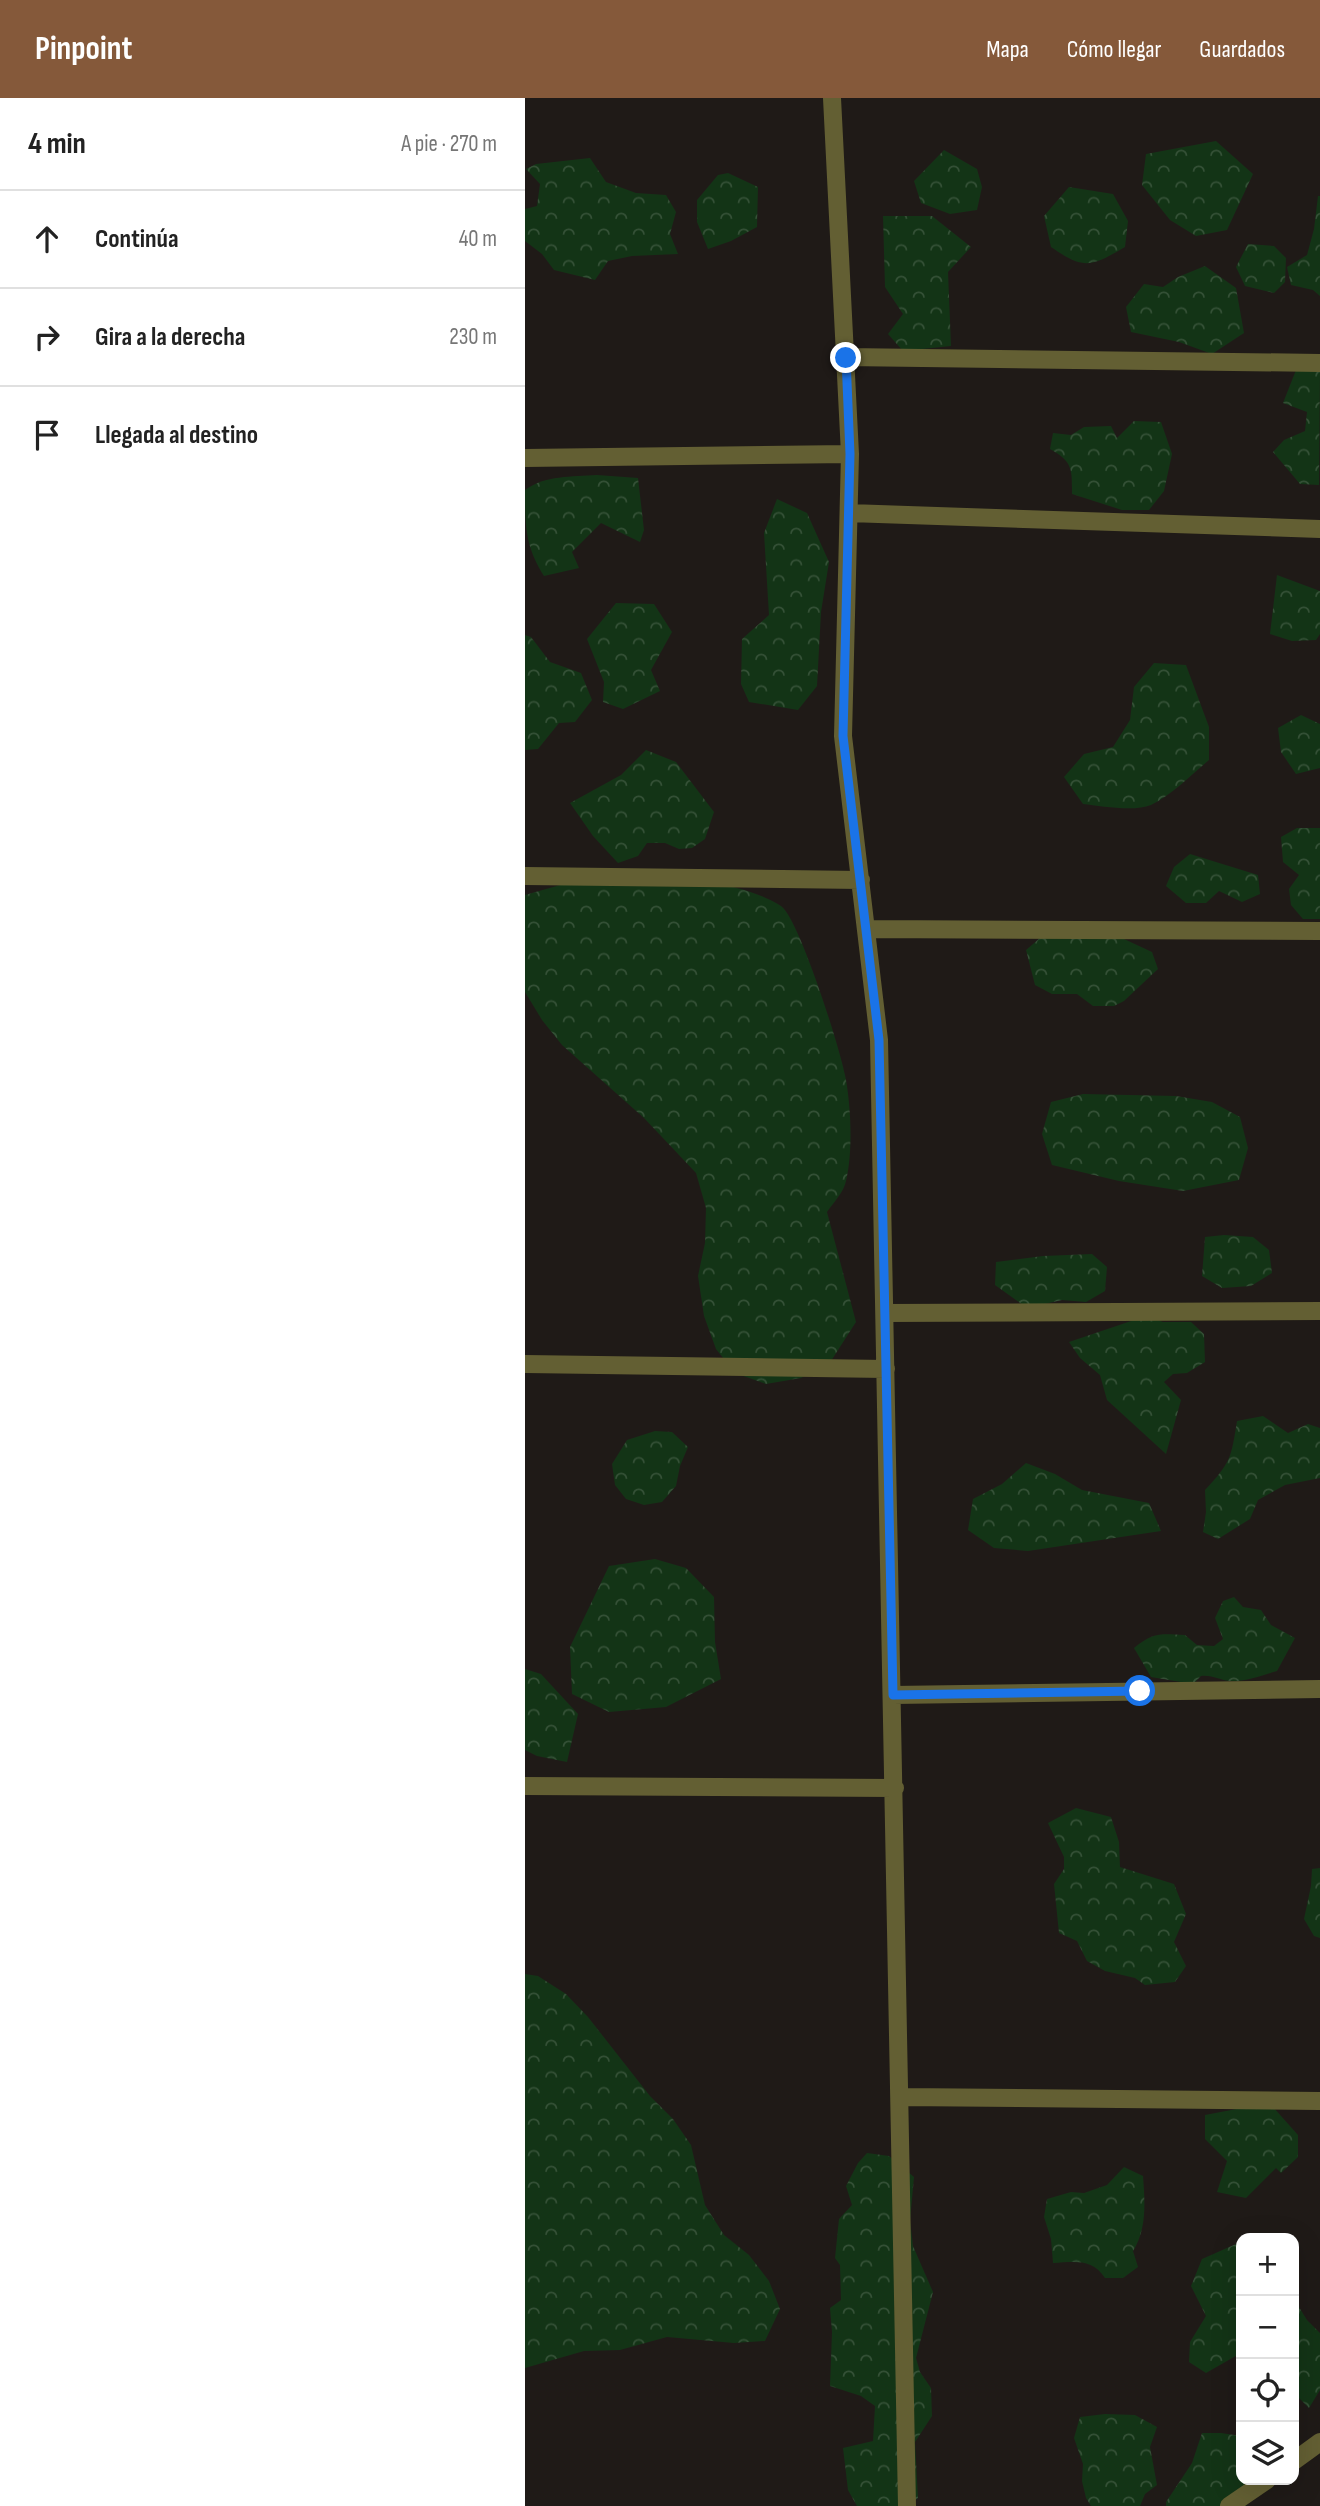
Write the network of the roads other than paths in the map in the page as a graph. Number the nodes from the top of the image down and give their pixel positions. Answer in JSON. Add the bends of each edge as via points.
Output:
{"nodes":[{"id":1,"x":832,"y":98,"type":"edge"},
{"id":2,"x":846,"y":358,"type":"junction"},
{"id":3,"x":1320,"y":363,"type":"edge"},
{"id":4,"x":850,"y":454,"type":"junction"},
{"id":5,"x":525,"y":458,"type":"edge"},
{"id":6,"x":849,"y":513,"type":"junction"},
{"id":7,"x":1320,"y":529,"type":"edge"},
{"id":8,"x":525,"y":876,"type":"edge"},
{"id":9,"x":860,"y":880,"type":"junction"},
{"id":10,"x":866,"y":929,"type":"junction"},
{"id":11,"x":1320,"y":931,"type":"edge"},
{"id":12,"x":1320,"y":1311,"type":"edge"},
{"id":13,"x":885,"y":1313,"type":"junction"},
{"id":14,"x":525,"y":1364,"type":"edge"},
{"id":15,"x":886,"y":1369,"type":"junction"},
{"id":16,"x":1320,"y":1689,"type":"edge"},
{"id":17,"x":893,"y":1695,"type":"junction"},
{"id":18,"x":525,"y":1786,"type":"edge"},
{"id":19,"x":895,"y":1787,"type":"junction"},
{"id":20,"x":901,"y":2097,"type":"junction"},
{"id":21,"x":1320,"y":2101,"type":"edge"},
{"id":22,"x":1320,"y":2442,"type":"edge"},
{"id":23,"x":1299,"y":2457,"type":"edge"},
{"id":24,"x":1260,"y":2485,"type":"edge"},
{"id":25,"x":907,"y":2506,"type":"edge"},
{"id":26,"x":1229,"y":2506,"type":"edge"}],
"edges":[{"from":1,"to":2,"type":"street"},
{"from":2,"to":3,"type":"street"},
{"from":2,"to":4,"type":"street"},
{"from":4,"to":5,"type":"street"},
{"from":4,"to":6,"type":"street"},
{"from":6,"to":7,"type":"street"},
{"from":6,"to":9,"type":"street","via":[[843,736]]},
{"from":8,"to":9,"type":"street"},
{"from":9,"to":10,"type":"street"},
{"from":10,"to":11,"type":"street"},
{"from":10,"to":13,"type":"street","via":[[879,1040]]},
{"from":12,"to":13,"type":"street"},
{"from":13,"to":15,"type":"street"},
{"from":14,"to":15,"type":"street"},
{"from":15,"to":17,"type":"street"},
{"from":16,"to":17,"type":"street"},
{"from":17,"to":19,"type":"street"},
{"from":18,"to":19,"type":"street"},
{"from":19,"to":20,"type":"street"},
{"from":20,"to":21,"type":"street"},
{"from":20,"to":25,"type":"street"},
{"from":22,"to":23,"type":"street"},
{"from":24,"to":26,"type":"street"}]}
